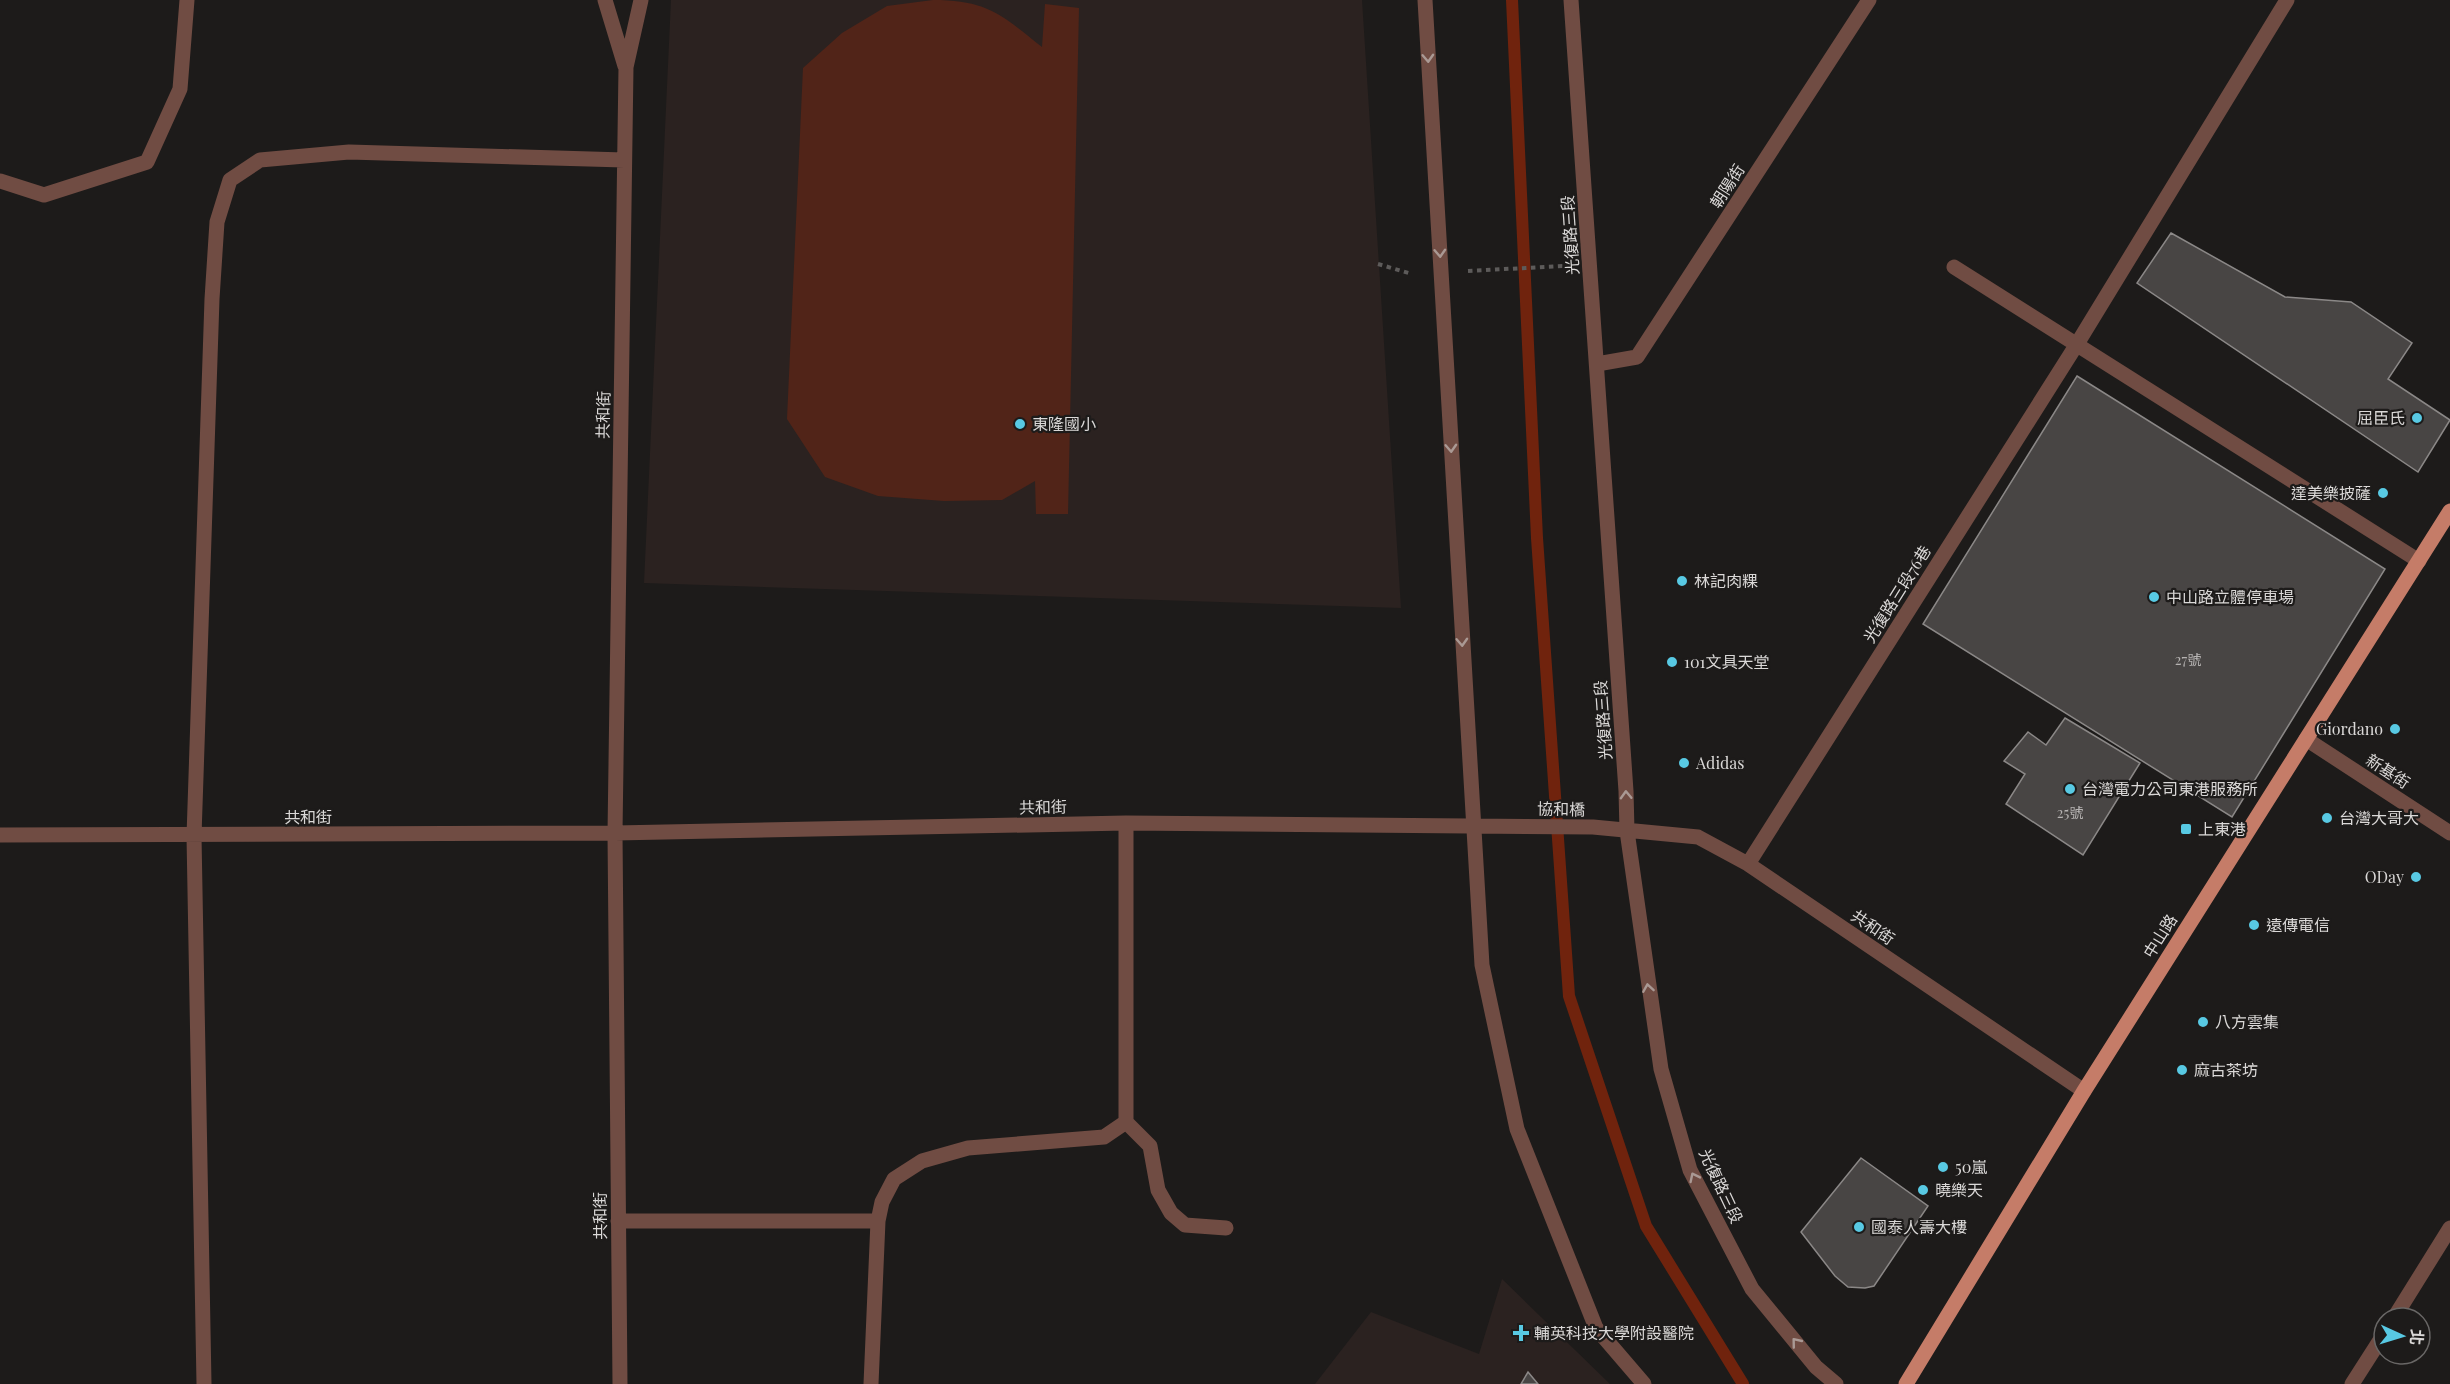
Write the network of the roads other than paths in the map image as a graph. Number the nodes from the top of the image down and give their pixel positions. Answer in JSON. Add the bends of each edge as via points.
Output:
{"nodes":[{"id":1,"x":186,"y":0,"type":"edge"},
{"id":2,"x":605,"y":0,"type":"edge"},
{"id":3,"x":641,"y":0,"type":"edge"},
{"id":4,"x":1425,"y":0,"type":"edge"},
{"id":5,"x":1572,"y":0,"type":"edge"},
{"id":6,"x":1869,"y":0,"type":"edge"},
{"id":7,"x":2287,"y":0,"type":"edge"},
{"id":8,"x":626,"y":67,"type":"junction"},
{"id":9,"x":624,"y":160,"type":"junction"},
{"id":10,"x":0,"y":181,"type":"edge"},
{"id":11,"x":1954,"y":267,"type":"dead end"},
{"id":12,"x":2077,"y":344,"type":"junction"},
{"id":13,"x":1598,"y":364,"type":"junction"},
{"id":14,"x":2450,"y":511,"type":"edge"},
{"id":15,"x":2419,"y":561,"type":"junction"},
{"id":16,"x":2306,"y":739,"type":"junction"},
{"id":17,"x":1126,"y":823,"type":"junction"},
{"id":18,"x":1472,"y":826,"type":"junction"},
{"id":19,"x":1627,"y":831,"type":"junction"},
{"id":20,"x":615,"y":833,"type":"junction"},
{"id":21,"x":2450,"y":833,"type":"edge"},
{"id":22,"x":0,"y":835,"type":"edge"},
{"id":23,"x":194,"y":836,"type":"junction"},
{"id":24,"x":1748,"y":864,"type":"junction"},
{"id":25,"x":2084,"y":1091,"type":"junction"},
{"id":26,"x":1126,"y":1122,"type":"junction"},
{"id":27,"x":618,"y":1221,"type":"junction"},
{"id":28,"x":878,"y":1221,"type":"junction"},
{"id":29,"x":1226,"y":1228,"type":"dead end"},
{"id":30,"x":2450,"y":1228,"type":"edge"},
{"id":31,"x":2401,"y":1306,"type":"edge"},
{"id":32,"x":2372,"y":1353,"type":"edge"},
{"id":33,"x":204,"y":1384,"type":"edge"},
{"id":34,"x":620,"y":1384,"type":"edge"},
{"id":35,"x":871,"y":1384,"type":"edge"},
{"id":36,"x":1644,"y":1384,"type":"edge"},
{"id":37,"x":1836,"y":1384,"type":"edge"},
{"id":38,"x":1906,"y":1384,"type":"edge"},
{"id":39,"x":2352,"y":1384,"type":"edge"}],
"edges":[{"from":1,"to":10,"type":"street","via":[[180,89],[147,162],[44,195]]},
{"from":2,"to":8,"type":"street"},
{"from":3,"to":8,"type":"street","name":"共和街"},
{"from":4,"to":18,"type":"street","one_way":true},
{"from":5,"to":13,"type":"street","name":"光復路三段"},
{"from":6,"to":13,"type":"street","name":"朝陽街","via":[[1637,357]]},
{"from":7,"to":12,"type":"street","name":"光復路三段76巷"},
{"from":8,"to":9,"type":"street","name":"共和街"},
{"from":9,"to":20,"type":"street","name":"共和街"},
{"from":9,"to":23,"type":"street","via":[[349,152],[260,160],[230,180],[217,222],[212,299]]},
{"from":11,"to":12,"type":"street"},
{"from":12,"to":15,"type":"street"},
{"from":12,"to":24,"type":"street","name":"光復路三段76巷"},
{"from":19,"to":13,"type":"street","name":"光復路三段","one_way":true},
{"from":14,"to":15,"type":"main road","name":"中山路"},
{"from":15,"to":16,"type":"main road","name":"中山路"},
{"from":16,"to":21,"type":"street","name":"新基街"},
{"from":16,"to":25,"type":"main road","name":"中山路"},
{"from":17,"to":18,"type":"street","name":"共和街"},
{"from":17,"to":20,"type":"street","name":"共和街"},
{"from":17,"to":26,"type":"street"},
{"from":18,"to":19,"type":"street","name":"協和橋"},
{"from":18,"to":36,"type":"street","via":[[1482,966],[1517,1129],[1596,1328]]},
{"from":19,"to":24,"type":"street","name":"共和街","via":[[1698,837]]},
{"from":37,"to":19,"type":"street","name":"光復路三段","one_way":true,"via":[[1816,1367],[1752,1289],[1690,1170],[1661,1069]]},
{"from":20,"to":23,"type":"street","name":"共和街"},
{"from":20,"to":27,"type":"street","name":"共和街"},
{"from":22,"to":23,"type":"street","name":"共和街"},
{"from":23,"to":33,"type":"street"},
{"from":24,"to":25,"type":"street","name":"共和街"},
{"from":25,"to":38,"type":"main road","name":"中山路"},
{"from":26,"to":28,"type":"street","via":[[1104,1137],[968,1148],[922,1161],[894,1179],[882,1202]]},
{"from":26,"to":29,"type":"street","via":[[1150,1146],[1158,1190],[1171,1213],[1185,1225]]},
{"from":27,"to":28,"type":"street"},
{"from":27,"to":34,"type":"street","name":"共和街"},
{"from":28,"to":35,"type":"street"},
{"from":30,"to":31,"type":"street"},
{"from":32,"to":39,"type":"street"}]}
